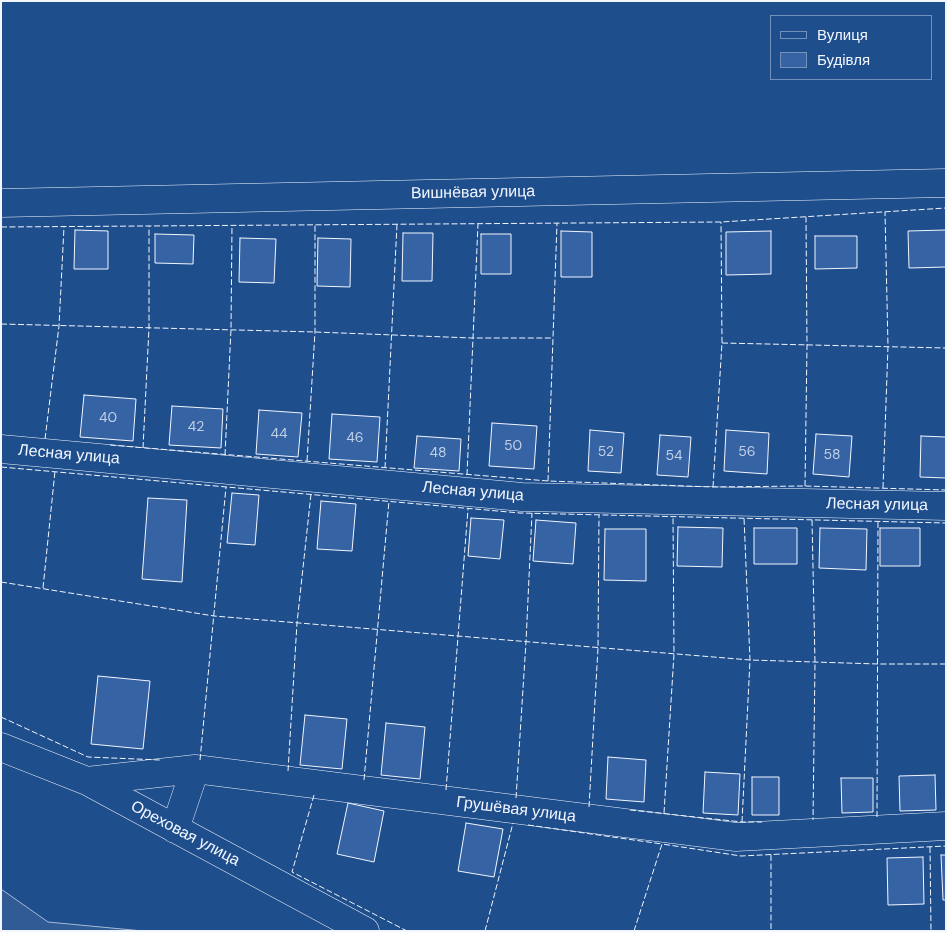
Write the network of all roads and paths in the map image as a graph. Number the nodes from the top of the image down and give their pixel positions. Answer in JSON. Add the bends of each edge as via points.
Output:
{"nodes":[{"id":1,"x":946,"y":183,"type":"edge"},
{"id":2,"x":1,"y":203,"type":"edge"},
{"id":3,"x":1,"y":449,"type":"edge"},
{"id":4,"x":946,"y":506,"type":"edge"},
{"id":5,"x":1,"y":747,"type":"edge"},
{"id":6,"x":195,"y":770,"type":"junction"},
{"id":7,"x":87,"y":781,"type":"junction"},
{"id":8,"x":946,"y":826,"type":"edge"},
{"id":9,"x":175,"y":829,"type":"junction"},
{"id":10,"x":365,"y":931,"type":"edge"}],
"edges":[{"from":1,"to":2,"type":"street","name":"Вишнёвая улица"},
{"from":3,"to":4,"type":"street","name":"Лесная улица","via":[[522,497]]},
{"from":5,"to":7,"type":"street","name":"Ореховая улица"},
{"from":6,"to":7,"type":"street","name":"Грушёвая улица"},
{"from":6,"to":8,"type":"street","name":"Грушёвая улица","via":[[736,837]]},
{"from":6,"to":9,"type":"street"},
{"from":7,"to":9,"type":"street","name":"Ореховая улица"},
{"from":9,"to":10,"type":"street","name":"Ореховая улица"}]}
